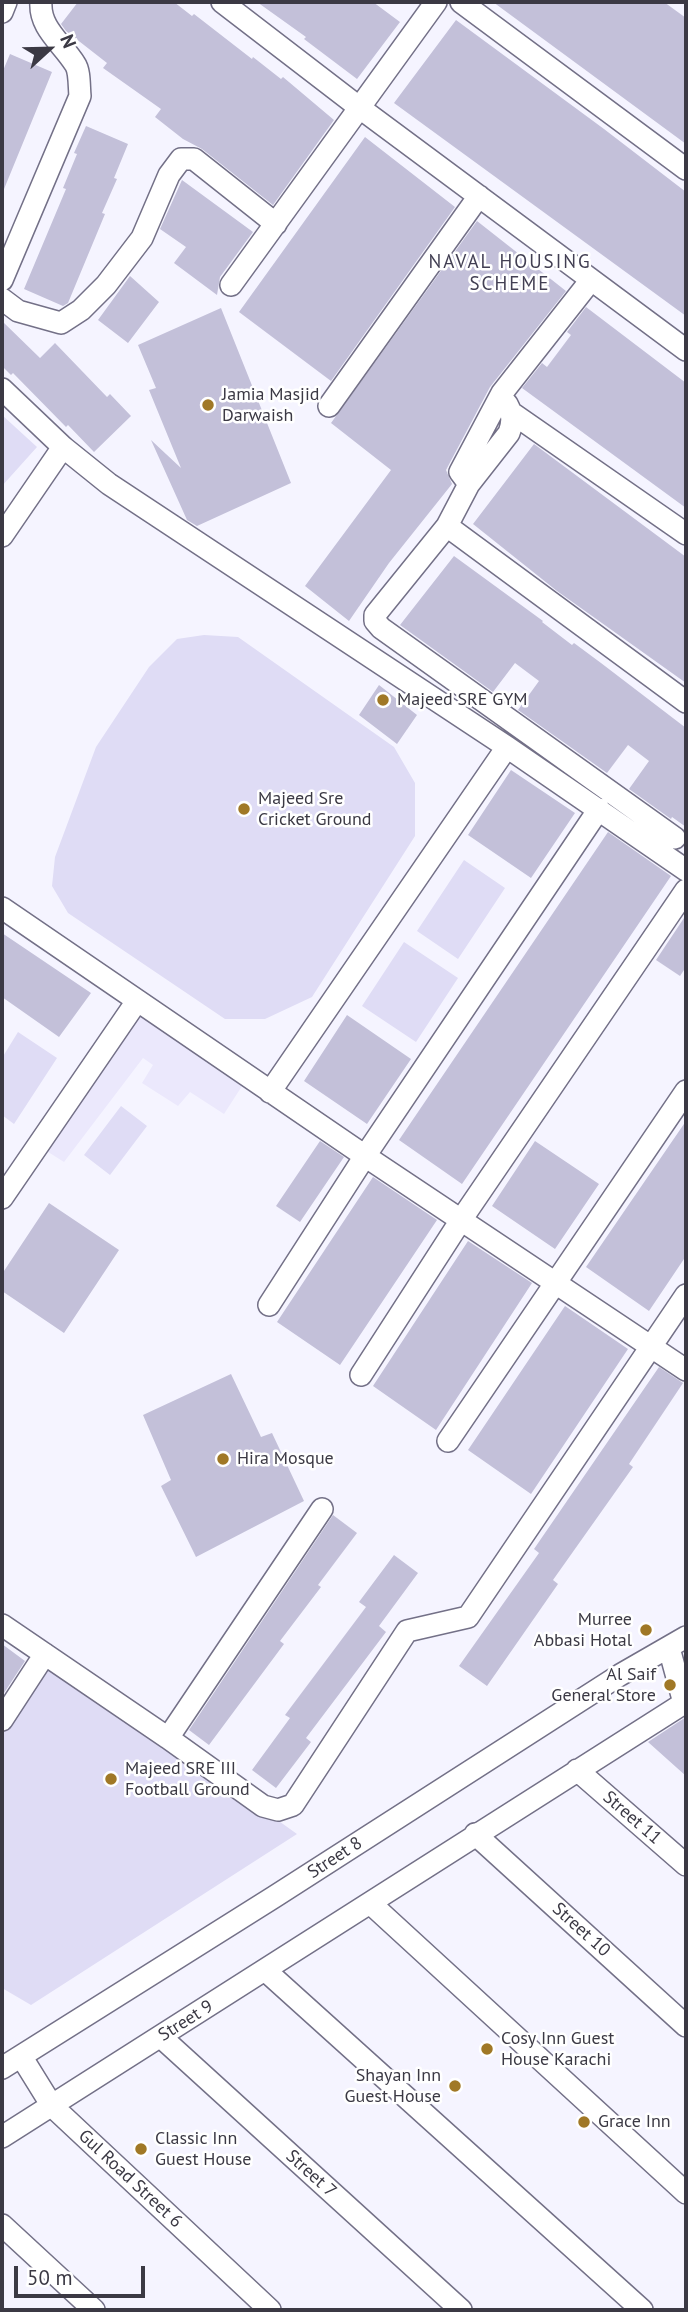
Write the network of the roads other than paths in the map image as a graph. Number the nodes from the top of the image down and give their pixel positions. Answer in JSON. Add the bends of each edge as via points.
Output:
{"nodes":[{"id":1,"x":6,"y":2,"type":"edge"},
{"id":2,"x":41,"y":2,"type":"edge"},
{"id":3,"x":222,"y":2,"type":"edge"},
{"id":4,"x":436,"y":2,"type":"edge"},
{"id":5,"x":461,"y":2,"type":"edge"},
{"id":6,"x":2,"y":12,"type":"edge"},
{"id":7,"x":360,"y":107,"type":"junction"},
{"id":8,"x":686,"y":169,"type":"edge"},
{"id":9,"x":479,"y":196,"type":"junction"},
{"id":10,"x":276,"y":223,"type":"junction"},
{"id":11,"x":591,"y":279,"type":"junction"},
{"id":12,"x":2,"y":280,"type":"edge"},
{"id":13,"x":231,"y":285,"type":"dead end"},
{"id":14,"x":2,"y":299,"type":"edge"},
{"id":15,"x":686,"y":350,"type":"edge"},
{"id":16,"x":2,"y":390,"type":"edge"},
{"id":17,"x":502,"y":393,"type":"junction"},
{"id":18,"x":329,"y":406,"type":"dead end"},
{"id":19,"x":512,"y":413,"type":"junction"},
{"id":20,"x":63,"y":447,"type":"junction"},
{"id":21,"x":469,"y":484,"type":"junction"},
{"id":22,"x":447,"y":526,"type":"junction"},
{"id":23,"x":686,"y":534,"type":"edge"},
{"id":24,"x":2,"y":536,"type":"edge"},
{"id":25,"x":686,"y":702,"type":"edge"},
{"id":26,"x":507,"y":747,"type":"junction"},
{"id":27,"x":598,"y":809,"type":"junction"},
{"id":28,"x":675,"y":838,"type":"dead end"},
{"id":29,"x":686,"y":870,"type":"edge"},
{"id":30,"x":686,"y":890,"type":"edge"},
{"id":31,"x":2,"y":908,"type":"edge"},
{"id":32,"x":137,"y":1001,"type":"junction"},
{"id":33,"x":686,"y":1091,"type":"edge"},
{"id":34,"x":270,"y":1092,"type":"junction"},
{"id":35,"x":365,"y":1156,"type":"junction"},
{"id":36,"x":2,"y":1198,"type":"edge"},
{"id":37,"x":461,"y":1220,"type":"junction"},
{"id":38,"x":556,"y":1283,"type":"junction"},
{"id":39,"x":686,"y":1295,"type":"edge"},
{"id":40,"x":269,"y":1305,"type":"dead end"},
{"id":41,"x":651,"y":1347,"type":"junction"},
{"id":42,"x":686,"y":1370,"type":"edge"},
{"id":43,"x":361,"y":1375,"type":"dead end"},
{"id":44,"x":448,"y":1441,"type":"dead end"},
{"id":45,"x":322,"y":1509,"type":"dead end"},
{"id":46,"x":2,"y":1625,"type":"edge"},
{"id":47,"x":677,"y":1643,"type":"edge"},
{"id":48,"x":45,"y":1654,"type":"junction"},
{"id":49,"x":685,"y":1704,"type":"edge"},
{"id":50,"x":2,"y":1720,"type":"edge"},
{"id":51,"x":168,"y":1738,"type":"junction"},
{"id":52,"x":577,"y":1770,"type":"junction"},
{"id":53,"x":475,"y":1834,"type":"junction"},
{"id":54,"x":686,"y":1865,"type":"edge"},
{"id":55,"x":370,"y":1903,"type":"junction"},
{"id":56,"x":266,"y":1971,"type":"junction"},
{"id":57,"x":686,"y":2026,"type":"edge"},
{"id":58,"x":161,"y":2037,"type":"junction"},
{"id":59,"x":21,"y":2056,"type":"junction"},
{"id":60,"x":2,"y":2068,"type":"edge"},
{"id":61,"x":52,"y":2106,"type":"junction"},
{"id":62,"x":2,"y":2137,"type":"edge"},
{"id":63,"x":686,"y":2193,"type":"edge"},
{"id":64,"x":2,"y":2225,"type":"edge"},
{"id":65,"x":94,"y":2310,"type":"edge"},
{"id":66,"x":270,"y":2310,"type":"edge"},
{"id":67,"x":461,"y":2310,"type":"edge"},
{"id":68,"x":642,"y":2310,"type":"edge"}],
"edges":[{"from":1,"to":6,"type":"street"},
{"from":2,"to":12,"type":"street","via":[[44,23],[77,66],[80,96]]},
{"from":3,"to":7,"type":"street"},
{"from":4,"to":7,"type":"street"},
{"from":5,"to":8,"type":"street"},
{"from":7,"to":9,"type":"street"},
{"from":7,"to":10,"type":"street"},
{"from":9,"to":11,"type":"street"},
{"from":9,"to":18,"type":"street"},
{"from":10,"to":13,"type":"street"},
{"from":10,"to":14,"type":"street","via":[[194,159],[181,159],[169,175],[142,238],[81,310],[61,323],[18,310]]},
{"from":11,"to":15,"type":"street"},
{"from":11,"to":17,"type":"street"},
{"from":16,"to":20,"type":"street"},
{"from":17,"to":19,"type":"street"},
{"from":17,"to":21,"type":"street","via":[[460,472]]},
{"from":19,"to":21,"type":"street","via":[[509,433]]},
{"from":19,"to":23,"type":"street"},
{"from":20,"to":24,"type":"street"},
{"from":20,"to":26,"type":"street","via":[[109,484]]},
{"from":21,"to":22,"type":"street"},
{"from":22,"to":25,"type":"street"},
{"from":22,"to":28,"type":"street","via":[[375,615],[375,621]]},
{"from":26,"to":27,"type":"street"},
{"from":26,"to":34,"type":"street"},
{"from":27,"to":29,"type":"street"},
{"from":27,"to":35,"type":"street"},
{"from":30,"to":37,"type":"street"},
{"from":31,"to":32,"type":"street"},
{"from":32,"to":34,"type":"street"},
{"from":32,"to":36,"type":"street"},
{"from":33,"to":38,"type":"street"},
{"from":34,"to":35,"type":"street"},
{"from":35,"to":37,"type":"street"},
{"from":35,"to":40,"type":"street"},
{"from":37,"to":38,"type":"street"},
{"from":37,"to":43,"type":"street"},
{"from":38,"to":41,"type":"street"},
{"from":38,"to":44,"type":"street"},
{"from":39,"to":41,"type":"street"},
{"from":41,"to":42,"type":"street"},
{"from":41,"to":51,"type":"street","via":[[468,1617],[407,1631],[293,1805],[278,1810],[263,1806]]},
{"from":45,"to":51,"type":"street"},
{"from":46,"to":48,"type":"street"},
{"from":47,"to":49,"type":"street"},
{"from":47,"to":59,"type":"street","name":"Street 8"},
{"from":48,"to":50,"type":"street"},
{"from":48,"to":51,"type":"street"},
{"from":49,"to":52,"type":"street","name":"Street 9"},
{"from":52,"to":53,"type":"street","name":"Street 9"},
{"from":52,"to":54,"type":"street","name":"Street 11"},
{"from":53,"to":55,"type":"street","name":"Street 9"},
{"from":53,"to":57,"type":"street","name":"Street 10"},
{"from":55,"to":56,"type":"street","name":"Street 9"},
{"from":55,"to":63,"type":"street"},
{"from":56,"to":58,"type":"street","name":"Street 9"},
{"from":56,"to":68,"type":"street"},
{"from":58,"to":61,"type":"street","name":"Street 9"},
{"from":58,"to":67,"type":"street","name":"Street 7"},
{"from":59,"to":60,"type":"street","name":"Street 8"},
{"from":59,"to":61,"type":"street","name":"Gul Road Street 6"},
{"from":61,"to":62,"type":"street","name":"Street 9"},
{"from":61,"to":66,"type":"street","name":"Gul Road Street 6"},
{"from":64,"to":65,"type":"street"}]}
